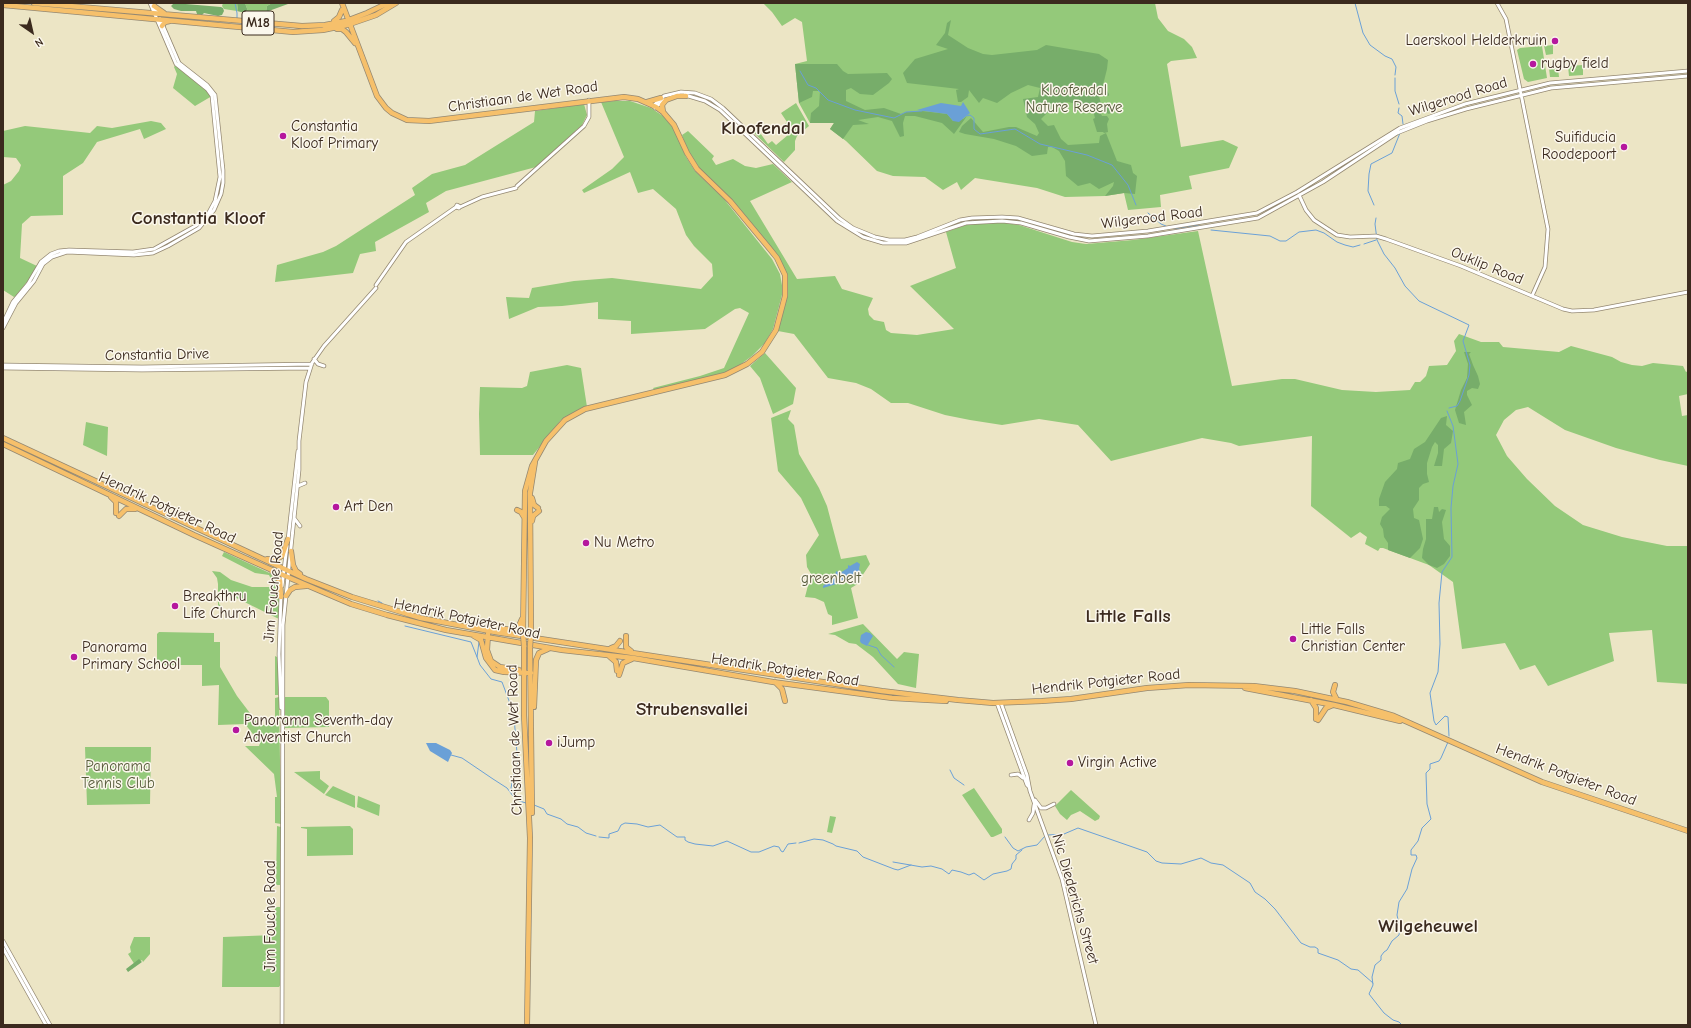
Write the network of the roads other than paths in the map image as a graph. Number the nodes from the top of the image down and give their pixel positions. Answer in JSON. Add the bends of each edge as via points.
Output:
{"nodes":[{"id":1,"x":34,"y":3,"type":"edge"},
{"id":2,"x":340,"y":3,"type":"edge"},
{"id":3,"x":388,"y":3,"type":"edge"},
{"id":4,"x":396,"y":3,"type":"edge"},
{"id":5,"x":1497,"y":3,"type":"edge"},
{"id":6,"x":152,"y":4,"type":"edge"},
{"id":7,"x":3,"y":5,"type":"edge"},
{"id":8,"x":342,"y":10,"type":"junction"},
{"id":9,"x":376,"y":14,"type":"junction"},
{"id":10,"x":157,"y":16,"type":"junction"},
{"id":11,"x":177,"y":18,"type":"junction"},
{"id":12,"x":348,"y":22,"type":"junction"},
{"id":13,"x":320,"y":25,"type":"junction"},
{"id":14,"x":162,"y":26,"type":"junction"},
{"id":15,"x":305,"y":31,"type":"junction"},
{"id":16,"x":354,"y":34,"type":"junction"},
{"id":17,"x":355,"y":43,"type":"junction"},
{"id":18,"x":1688,"y":71,"type":"edge"},
{"id":19,"x":1688,"y":76,"type":"edge"},
{"id":20,"x":1521,"y":89,"type":"junction"},
{"id":21,"x":1522,"y":94,"type":"junction"},
{"id":22,"x":686,"y":96,"type":"junction"},
{"id":23,"x":619,"y":97,"type":"junction"},
{"id":24,"x":661,"y":98,"type":"junction"},
{"id":25,"x":589,"y":100,"type":"junction"},
{"id":26,"x":646,"y":102,"type":"junction"},
{"id":27,"x":654,"y":107,"type":"junction"},
{"id":28,"x":664,"y":113,"type":"junction"},
{"id":29,"x":429,"y":121,"type":"junction"},
{"id":30,"x":1297,"y":192,"type":"junction"},
{"id":31,"x":1299,"y":196,"type":"junction"},
{"id":32,"x":1291,"y":201,"type":"junction"},
{"id":33,"x":1305,"y":208,"type":"junction"},
{"id":34,"x":1688,"y":292,"type":"edge"},
{"id":35,"x":1532,"y":296,"type":"junction"},
{"id":36,"x":3,"y":323,"type":"edge"},
{"id":37,"x":3,"y":328,"type":"edge"},
{"id":38,"x":314,"y":359,"type":"junction"},
{"id":39,"x":3,"y":365,"type":"edge"},
{"id":40,"x":311,"y":366,"type":"junction"},
{"id":41,"x":324,"y":366,"type":"dead end"},
{"id":42,"x":3,"y":368,"type":"edge"},
{"id":43,"x":3,"y":438,"type":"edge"},
{"id":44,"x":299,"y":440,"type":"junction"},
{"id":45,"x":3,"y":444,"type":"edge"},
{"id":46,"x":536,"y":456,"type":"junction"},
{"id":47,"x":305,"y":484,"type":"dead end"},
{"id":48,"x":95,"y":487,"type":"junction"},
{"id":49,"x":297,"y":487,"type":"junction"},
{"id":50,"x":530,"y":493,"type":"junction"},
{"id":51,"x":525,"y":499,"type":"junction"},
{"id":52,"x":148,"y":513,"type":"junction"},
{"id":53,"x":294,"y":518,"type":"junction"},
{"id":54,"x":525,"y":521,"type":"junction"},
{"id":55,"x":531,"y":524,"type":"junction"},
{"id":56,"x":293,"y":529,"type":"junction"},
{"id":57,"x":288,"y":539,"type":"junction"},
{"id":58,"x":234,"y":546,"type":"junction"},
{"id":59,"x":291,"y":551,"type":"junction"},
{"id":60,"x":269,"y":569,"type":"junction"},
{"id":61,"x":286,"y":570,"type":"junction"},
{"id":62,"x":286,"y":576,"type":"junction"},
{"id":63,"x":306,"y":579,"type":"junction"},
{"id":64,"x":312,"y":587,"type":"junction"},
{"id":65,"x":284,"y":596,"type":"junction"},
{"id":66,"x":524,"y":608,"type":"junction"},
{"id":67,"x":440,"y":622,"type":"junction"},
{"id":68,"x":487,"y":630,"type":"junction"},
{"id":69,"x":466,"y":633,"type":"junction"},
{"id":70,"x":486,"y":636,"type":"junction"},
{"id":71,"x":626,"y":636,"type":"dead end"},
{"id":72,"x":502,"y":639,"type":"junction"},
{"id":73,"x":620,"y":640,"type":"dead end"},
{"id":74,"x":487,"y":646,"type":"junction"},
{"id":75,"x":605,"y":648,"type":"junction"},
{"id":76,"x":562,"y":650,"type":"junction"},
{"id":77,"x":634,"y":652,"type":"junction"},
{"id":78,"x":485,"y":654,"type":"junction"},
{"id":79,"x":608,"y":655,"type":"junction"},
{"id":80,"x":634,"y":658,"type":"junction"},
{"id":81,"x":524,"y":661,"type":"junction"},
{"id":82,"x":510,"y":669,"type":"junction"},
{"id":83,"x":515,"y":672,"type":"junction"},
{"id":84,"x":524,"y":672,"type":"junction"},
{"id":85,"x":531,"y":672,"type":"junction"},
{"id":86,"x":773,"y":682,"type":"junction"},
{"id":87,"x":524,"y":683,"type":"junction"},
{"id":88,"x":1335,"y":685,"type":"dead end"},
{"id":89,"x":1233,"y":686,"type":"junction"},
{"id":90,"x":958,"y":700,"type":"junction"},
{"id":91,"x":1311,"y":700,"type":"junction"},
{"id":92,"x":785,"y":701,"type":"dead end"},
{"id":93,"x":1335,"y":702,"type":"junction"},
{"id":94,"x":999,"y":703,"type":"junction"},
{"id":95,"x":531,"y":733,"type":"junction"},
{"id":96,"x":1015,"y":741,"type":"junction"},
{"id":97,"x":1022,"y":771,"type":"junction"},
{"id":98,"x":1011,"y":775,"type":"dead end"},
{"id":99,"x":1026,"y":783,"type":"junction"},
{"id":100,"x":1029,"y":787,"type":"junction"},
{"id":101,"x":1034,"y":801,"type":"junction"},
{"id":102,"x":1054,"y":804,"type":"dead end"},
{"id":103,"x":1029,"y":820,"type":"dead end"},
{"id":104,"x":1688,"y":831,"type":"edge"},
{"id":105,"x":3,"y":942,"type":"edge"},
{"id":106,"x":3,"y":948,"type":"edge"},
{"id":107,"x":46,"y":1025,"type":"edge"},
{"id":108,"x":50,"y":1025,"type":"edge"},
{"id":109,"x":282,"y":1025,"type":"edge"},
{"id":110,"x":529,"y":1025,"type":"edge"},
{"id":111,"x":1097,"y":1025,"type":"edge"}],
"edges":[{"from":1,"to":10,"type":"main road","number":"M18"},
{"from":2,"to":8,"type":"main road","name":"Christiaan de Wet Road"},
{"from":2,"to":12,"type":"main road","name":"Christiaan de Wet Road"},
{"from":3,"to":12,"type":"main road","number":"M18"},
{"from":4,"to":9,"type":"main road","number":"M18"},
{"from":5,"to":20,"type":"street","via":[[1506,19]]},
{"from":6,"to":10,"type":"street"},
{"from":6,"to":11,"type":"main road","via":[[161,12]]},
{"from":7,"to":10,"type":"main road","number":"M18"},
{"from":8,"to":12,"type":"main road","name":"Christiaan de Wet Road"},
{"from":8,"to":13,"type":"main road","via":[[337,20]]},
{"from":9,"to":12,"type":"main road","number":"M18"},
{"from":9,"to":16,"type":"main road","via":[[358,24]]},
{"from":10,"to":11,"type":"main road","number":"M18"},
{"from":10,"to":14,"type":"street"},
{"from":10,"to":36,"type":"street","via":[[176,64],[208,89],[212,96],[220,177],[214,205],[197,225],[154,249],[133,252],[69,250],[52,254],[41,262],[13,302]]},
{"from":11,"to":13,"type":"main road","number":"M18","via":[[287,26]]},
{"from":11,"to":14,"type":"main road","via":[[164,22]]},
{"from":11,"to":15,"type":"main road","number":"M18","via":[[293,32]]},
{"from":12,"to":13,"type":"main road","number":"M18"},
{"from":12,"to":15,"type":"main road","number":"M18"},
{"from":12,"to":16,"type":"main road","name":"Christiaan de Wet Road"},
{"from":12,"to":17,"type":"main road","name":"Christiaan de Wet Road"},
{"from":14,"to":37,"type":"street","via":[[179,64],[207,85],[215,96],[223,183],[214,210],[199,228],[153,253],[134,256],[67,252],[52,257],[43,264],[34,281],[16,303]]},
{"from":15,"to":17,"type":"main road","via":[[342,29]]},
{"from":16,"to":29,"type":"main road","name":"Christiaan de Wet Road","via":[[375,90],[386,108],[407,120]]},
{"from":17,"to":29,"type":"main road","name":"Christiaan de Wet Road","via":[[374,93],[382,106],[392,115],[404,120],[418,123]]},
{"from":18,"to":20,"type":"street","name":"Wilgerood Road","via":[[1562,82]]},
{"from":19,"to":21,"type":"street","name":"Wilgerood Road","via":[[1566,86]]},
{"from":20,"to":21,"type":"street"},
{"from":20,"to":30,"type":"street","name":"Wilgerood Road","via":[[1465,104],[1408,124],[1373,143]]},
{"from":21,"to":31,"type":"street","name":"Wilgerood Road","via":[[1407,128]]},
{"from":21,"to":35,"type":"street","via":[[1548,229],[1545,267]]},
{"from":22,"to":27,"type":"street","name":"Wilgerood Road","via":[[671,97]]},
{"from":22,"to":28,"type":"main road","via":[[666,100],[662,104]]},
{"from":22,"to":32,"type":"street","name":"Wilgerood Road","via":[[705,101],[720,110],[843,225],[863,237],[884,243],[912,242],[954,227],[986,221],[1022,223],[1082,241],[1124,239],[1248,221],[1262,217]]},
{"from":23,"to":25,"type":"main road","name":"Christiaan de Wet Road"},
{"from":23,"to":26,"type":"main road","name":"Christiaan de Wet Road"},
{"from":23,"to":27,"type":"main road","name":"Christiaan de Wet Road"},
{"from":24,"to":26,"type":"main road"},
{"from":24,"to":27,"type":"street","name":"Wilgerood Road"},
{"from":24,"to":30,"type":"street","name":"Wilgerood Road","via":[[672,93],[685,92],[700,94],[715,102],[839,218],[865,233],[889,240],[910,238],[960,220],[985,217],[1018,218],[1084,236],[1142,232],[1250,215]]},
{"from":25,"to":29,"type":"main road","name":"Christiaan de Wet Road"},
{"from":25,"to":38,"type":"street","name":"Jim Fouche Road","via":[[586,124],[516,187],[458,207],[404,244],[370,294]]},
{"from":26,"to":27,"type":"main road","name":"Christiaan de Wet Road"},
{"from":27,"to":28,"type":"main road","name":"Christiaan de Wet Road"},
{"from":28,"to":46,"type":"main road","name":"Christiaan de Wet Road","via":[[676,129],[697,169],[730,201],[780,263],[786,280],[785,296],[777,327],[762,352],[731,373],[586,411],[560,425]]},
{"from":30,"to":31,"type":"street","name":"Ouklip Road"},
{"from":31,"to":32,"type":"street","name":"Wilgerood Road"},
{"from":31,"to":33,"type":"street","name":"Ouklip Road"},
{"from":32,"to":33,"type":"street","via":[[1298,201]]},
{"from":33,"to":35,"type":"street","name":"Ouklip Road","via":[[1316,222],[1341,236],[1375,236],[1386,239],[1461,266]]},
{"from":34,"to":35,"type":"street","name":"Ouklip Road","via":[[1586,311],[1563,309]]},
{"from":38,"to":40,"type":"street","name":"Jim Fouche Road"},
{"from":38,"to":41,"type":"street"},
{"from":39,"to":40,"type":"street","name":"Constantia Drive"},
{"from":40,"to":42,"type":"street","name":"Constantia Drive","via":[[142,370]]},
{"from":40,"to":44,"type":"street","name":"Jim Fouche Road","via":[[306,382]]},
{"from":43,"to":58,"type":"main road","name":"Hendrik Potgieter Road"},
{"from":44,"to":49,"type":"street","name":"Jim Fouche Road"},
{"from":44,"to":57,"type":"street","name":"Jim Fouche Road"},
{"from":45,"to":48,"type":"main road","name":"Hendrik Potgieter Road"},
{"from":46,"to":50,"type":"main road","name":"Christiaan de Wet Road"},
{"from":46,"to":51,"type":"main road","name":"Christiaan de Wet Road","via":[[528,474]]},
{"from":47,"to":49,"type":"street"},
{"from":48,"to":52,"type":"main road","name":"Hendrik Potgieter Road"},
{"from":48,"to":52,"type":"main road","via":[[114,499],[117,514],[128,508]]},
{"from":49,"to":53,"type":"street","name":"Jim Fouche Road"},
{"from":50,"to":55,"type":"main road","name":"Christiaan de Wet Road"},
{"from":50,"to":55,"type":"main road","via":[[538,510]]},
{"from":51,"to":54,"type":"main road","name":"Christiaan de Wet Road"},
{"from":51,"to":54,"type":"main road","via":[[522,506],[517,509]]},
{"from":52,"to":60,"type":"main road","name":"Hendrik Potgieter Road"},
{"from":53,"to":56,"type":"street","name":"Jim Fouche Road"},
{"from":53,"to":56,"type":"street","via":[[301,526]]},
{"from":54,"to":66,"type":"main road","name":"Christiaan de Wet Road"},
{"from":55,"to":85,"type":"main road","name":"Christiaan de Wet Road","bridge":true},
{"from":56,"to":59,"type":"street","name":"Jim Fouche Road"},
{"from":57,"to":58,"type":"main road","via":[[283,554],[275,560]]},
{"from":57,"to":61,"type":"street","name":"Jim Fouche Road"},
{"from":58,"to":61,"type":"main road","name":"Hendrik Potgieter Road"},
{"from":59,"to":61,"type":"street","name":"Jim Fouche Road"},
{"from":59,"to":63,"type":"main road","via":[[294,567]]},
{"from":60,"to":62,"type":"main road","name":"Hendrik Potgieter Road"},
{"from":60,"to":65,"type":"main road","via":[[279,579]]},
{"from":61,"to":62,"type":"street","name":"Jim Fouche Road"},
{"from":61,"to":63,"type":"main road","name":"Hendrik Potgieter Road"},
{"from":62,"to":64,"type":"main road","name":"Hendrik Potgieter Road"},
{"from":62,"to":65,"type":"street","name":"Jim Fouche Road"},
{"from":63,"to":67,"type":"main road","name":"Hendrik Potgieter Road","via":[[364,601]]},
{"from":64,"to":65,"type":"main road","via":[[295,587]]},
{"from":64,"to":69,"type":"main road","name":"Hendrik Potgieter Road","via":[[351,604],[387,615],[426,626]]},
{"from":65,"to":109,"type":"street","name":"Jim Fouche Road"},
{"from":66,"to":67,"type":"main road","via":[[521,624],[513,630]]},
{"from":66,"to":81,"type":"main road","name":"Christiaan de Wet Road","bridge":true},
{"from":67,"to":68,"type":"main road","name":"Hendrik Potgieter Road"},
{"from":68,"to":70,"type":"main road"},
{"from":68,"to":75,"type":"main road","name":"Hendrik Potgieter Road"},
{"from":69,"to":70,"type":"main road","name":"Hendrik Potgieter Road"},
{"from":69,"to":78,"type":"main road","via":[[481,640]]},
{"from":70,"to":72,"type":"main road","name":"Hendrik Potgieter Road"},
{"from":70,"to":74,"type":"main road"},
{"from":70,"to":78,"type":"main road"},
{"from":71,"to":77,"type":"main road","via":[[626,647]]},
{"from":72,"to":74,"type":"main road","via":[[491,641]]},
{"from":72,"to":76,"type":"main road","name":"Hendrik Potgieter Road"},
{"from":73,"to":75,"type":"main road","via":[[616,646]]},
{"from":74,"to":82,"type":"main road","via":[[489,658],[494,664]]},
{"from":75,"to":77,"type":"main road","name":"Hendrik Potgieter Road"},
{"from":76,"to":79,"type":"main road","name":"Hendrik Potgieter Road"},
{"from":76,"to":95,"type":"main road","via":[[546,649],[537,657]]},
{"from":77,"to":90,"type":"main road","name":"Hendrik Potgieter Road","via":[[882,691]]},
{"from":78,"to":83,"type":"main road","via":[[495,670]]},
{"from":79,"to":80,"type":"main road","name":"Hendrik Potgieter Road"},
{"from":79,"to":80,"type":"main road","via":[[616,662],[618,673],[623,663]]},
{"from":80,"to":86,"type":"main road","name":"Hendrik Potgieter Road"},
{"from":81,"to":82,"type":"main road","via":[[519,667]]},
{"from":81,"to":84,"type":"main road","name":"Christiaan de Wet Road"},
{"from":82,"to":84,"type":"main road"},
{"from":83,"to":84,"type":"main road"},
{"from":83,"to":87,"type":"main road","via":[[522,677]]},
{"from":84,"to":85,"type":"main road"},
{"from":84,"to":87,"type":"main road","name":"Christiaan de Wet Road"},
{"from":85,"to":95,"type":"main road","name":"Christiaan de Wet Road"},
{"from":86,"to":90,"type":"main road","name":"Hendrik Potgieter Road","via":[[892,698]]},
{"from":86,"to":92,"type":"main road","via":[[782,689]]},
{"from":87,"to":110,"type":"main road","name":"Christiaan de Wet Road","via":[[530,838]]},
{"from":88,"to":93,"type":"main road"},
{"from":89,"to":91,"type":"main road","name":"Hendrik Potgieter Road"},
{"from":89,"to":93,"type":"main road","name":"Hendrik Potgieter Road","via":[[1274,688]]},
{"from":89,"to":94,"type":"main road","name":"Hendrik Potgieter Road","via":[[1189,685],[1071,699]]},
{"from":90,"to":94,"type":"main road","name":"Hendrik Potgieter Road"},
{"from":91,"to":93,"type":"main road","name":"Hendrik Potgieter Road"},
{"from":91,"to":93,"type":"main road","via":[[1316,708],[1317,720],[1327,707]]},
{"from":93,"to":104,"type":"main road","name":"Hendrik Potgieter Road","via":[[1381,711],[1542,782]]},
{"from":94,"to":96,"type":"street","name":"Nic Diederichs Street"},
{"from":94,"to":97,"type":"street","name":"Nic Diederichs Street"},
{"from":95,"to":110,"type":"main road","name":"Christiaan de Wet Road","via":[[533,830]]},
{"from":96,"to":97,"type":"street"},
{"from":96,"to":100,"type":"street","name":"Nic Diederichs Street"},
{"from":97,"to":99,"type":"street","name":"Nic Diederichs Street"},
{"from":98,"to":99,"type":"street","via":[[1020,775]]},
{"from":99,"to":100,"type":"street","name":"Nic Diederichs Street"},
{"from":100,"to":101,"type":"street","name":"Nic Diederichs Street"},
{"from":101,"to":102,"type":"street","via":[[1041,808]]},
{"from":101,"to":103,"type":"street","via":[[1033,813]]},
{"from":101,"to":111,"type":"street","name":"Nic Diederichs Street","via":[[1062,879]]},
{"from":105,"to":108,"type":"street"},
{"from":106,"to":107,"type":"street"}]}
